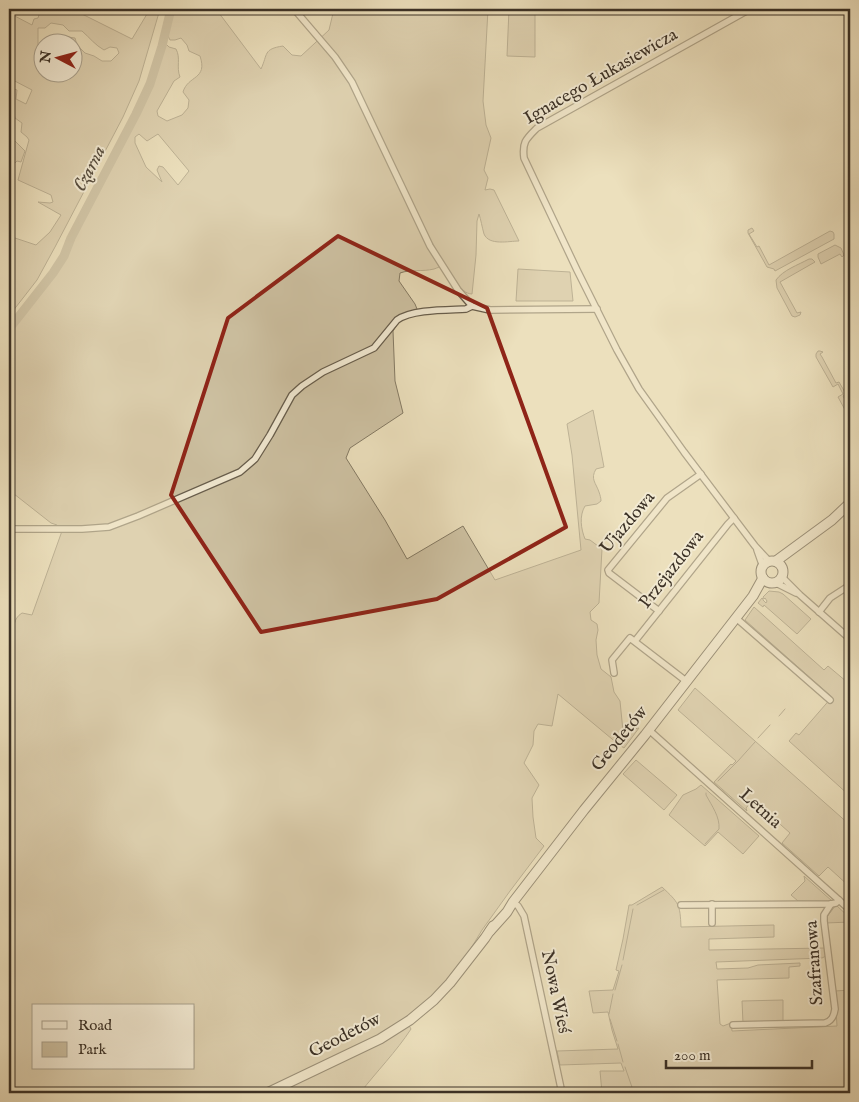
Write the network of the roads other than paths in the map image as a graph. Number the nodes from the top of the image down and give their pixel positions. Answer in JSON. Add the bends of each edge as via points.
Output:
{"nodes":[{"id":1,"x":294,"y":9,"type":"edge"},
{"id":2,"x":750,"y":9,"type":"edge"},
{"id":3,"x":472,"y":306,"type":"junction"},
{"id":4,"x":597,"y":309,"type":"junction"},
{"id":5,"x":701,"y":474,"type":"junction"},
{"id":6,"x":850,"y":503,"type":"edge"},
{"id":7,"x":850,"y":509,"type":"edge"},
{"id":8,"x":734,"y":518,"type":"junction"},
{"id":9,"x":832,"y":520,"type":"junction"},
{"id":10,"x":10,"y":529,"type":"edge"},
{"id":11,"x":772,"y":564,"type":"junction"},
{"id":12,"x":773,"y":580,"type":"junction"},
{"id":13,"x":850,"y":585,"type":"edge"},
{"id":14,"x":659,"y":612,"type":"junction"},
{"id":15,"x":818,"y":612,"type":"junction"},
{"id":16,"x":736,"y":618,"type":"junction"},
{"id":17,"x":850,"y":639,"type":"edge"},
{"id":18,"x":635,"y":641,"type":"junction"},
{"id":19,"x":614,"y":673,"type":"dead end"},
{"id":20,"x":686,"y":681,"type":"junction"},
{"id":21,"x":830,"y":700,"type":"dead end"},
{"id":22,"x":649,"y":730,"type":"junction"},
{"id":23,"x":839,"y":900,"type":"junction"},
{"id":24,"x":513,"y":902,"type":"junction"},
{"id":25,"x":712,"y":904,"type":"junction"},
{"id":26,"x":831,"y":904,"type":"junction"},
{"id":27,"x":682,"y":905,"type":"dead end"},
{"id":28,"x":849,"y":907,"type":"edge"},
{"id":29,"x":712,"y":923,"type":"dead end"},
{"id":30,"x":733,"y":1025,"type":"dead end"},
{"id":31,"x":267,"y":1093,"type":"edge"},
{"id":32,"x":562,"y":1093,"type":"edge"}],
"edges":[{"from":1,"to":3,"type":"street","via":[[352,82],[430,246]]},
{"from":2,"to":4,"type":"street","name":"Ignacego Łukasiewicza","via":[[537,128],[526,139],[524,158]]},
{"from":3,"to":4,"type":"street","via":[[490,310]]},
{"from":3,"to":10,"type":"street","via":[[401,317],[374,348],[323,372],[302,386],[292,395],[255,458],[225,480],[109,526]]},
{"from":4,"to":5,"type":"street","name":"Ignacego Łukasiewicza","via":[[639,389]]},
{"from":5,"to":8,"type":"street","name":"Ignacego Łukasiewicza"},
{"from":5,"to":14,"type":"street","name":"Ujazdowa","via":[[667,498],[608,570]]},
{"from":6,"to":9,"type":"main road"},
{"from":7,"to":9,"type":"main road"},
{"from":8,"to":11,"type":"street","name":"Ignacego Łukasiewicza"},
{"from":8,"to":14,"type":"street","name":"Przejazdowa"},
{"from":9,"to":11,"type":"main road"},
{"from":11,"to":12,"type":"main road","via":[[761,572]]},
{"from":11,"to":12,"type":"main road","via":[[784,572]]},
{"from":12,"to":15,"type":"street","via":[[800,595]]},
{"from":12,"to":16,"type":"main road","name":"Geodetów","via":[[753,596]]},
{"from":13,"to":15,"type":"street","via":[[830,598]]},
{"from":14,"to":18,"type":"street","name":"Przejazdowa"},
{"from":15,"to":17,"type":"street"},
{"from":16,"to":20,"type":"main road","name":"Geodetów"},
{"from":16,"to":21,"type":"street"},
{"from":18,"to":19,"type":"street","name":"Przejazdowa","via":[[630,638],[612,660]]},
{"from":18,"to":20,"type":"street"},
{"from":20,"to":22,"type":"main road","name":"Geodetów"},
{"from":22,"to":23,"type":"street","name":"Letnia"},
{"from":22,"to":24,"type":"main road","name":"Geodetów"},
{"from":23,"to":26,"type":"street"},
{"from":23,"to":28,"type":"street","name":"Letnia"},
{"from":24,"to":31,"type":"main road","name":"Geodetów","via":[[450,983],[410,1020],[380,1039]]},
{"from":24,"to":32,"type":"street","name":"Nowa Wieś","via":[[524,916]]},
{"from":25,"to":26,"type":"street"},
{"from":25,"to":27,"type":"street"},
{"from":25,"to":29,"type":"street"},
{"from":26,"to":30,"type":"street","name":"Szafranowa","via":[[824,920],[835,1009],[833,1018],[825,1023]]}]}
